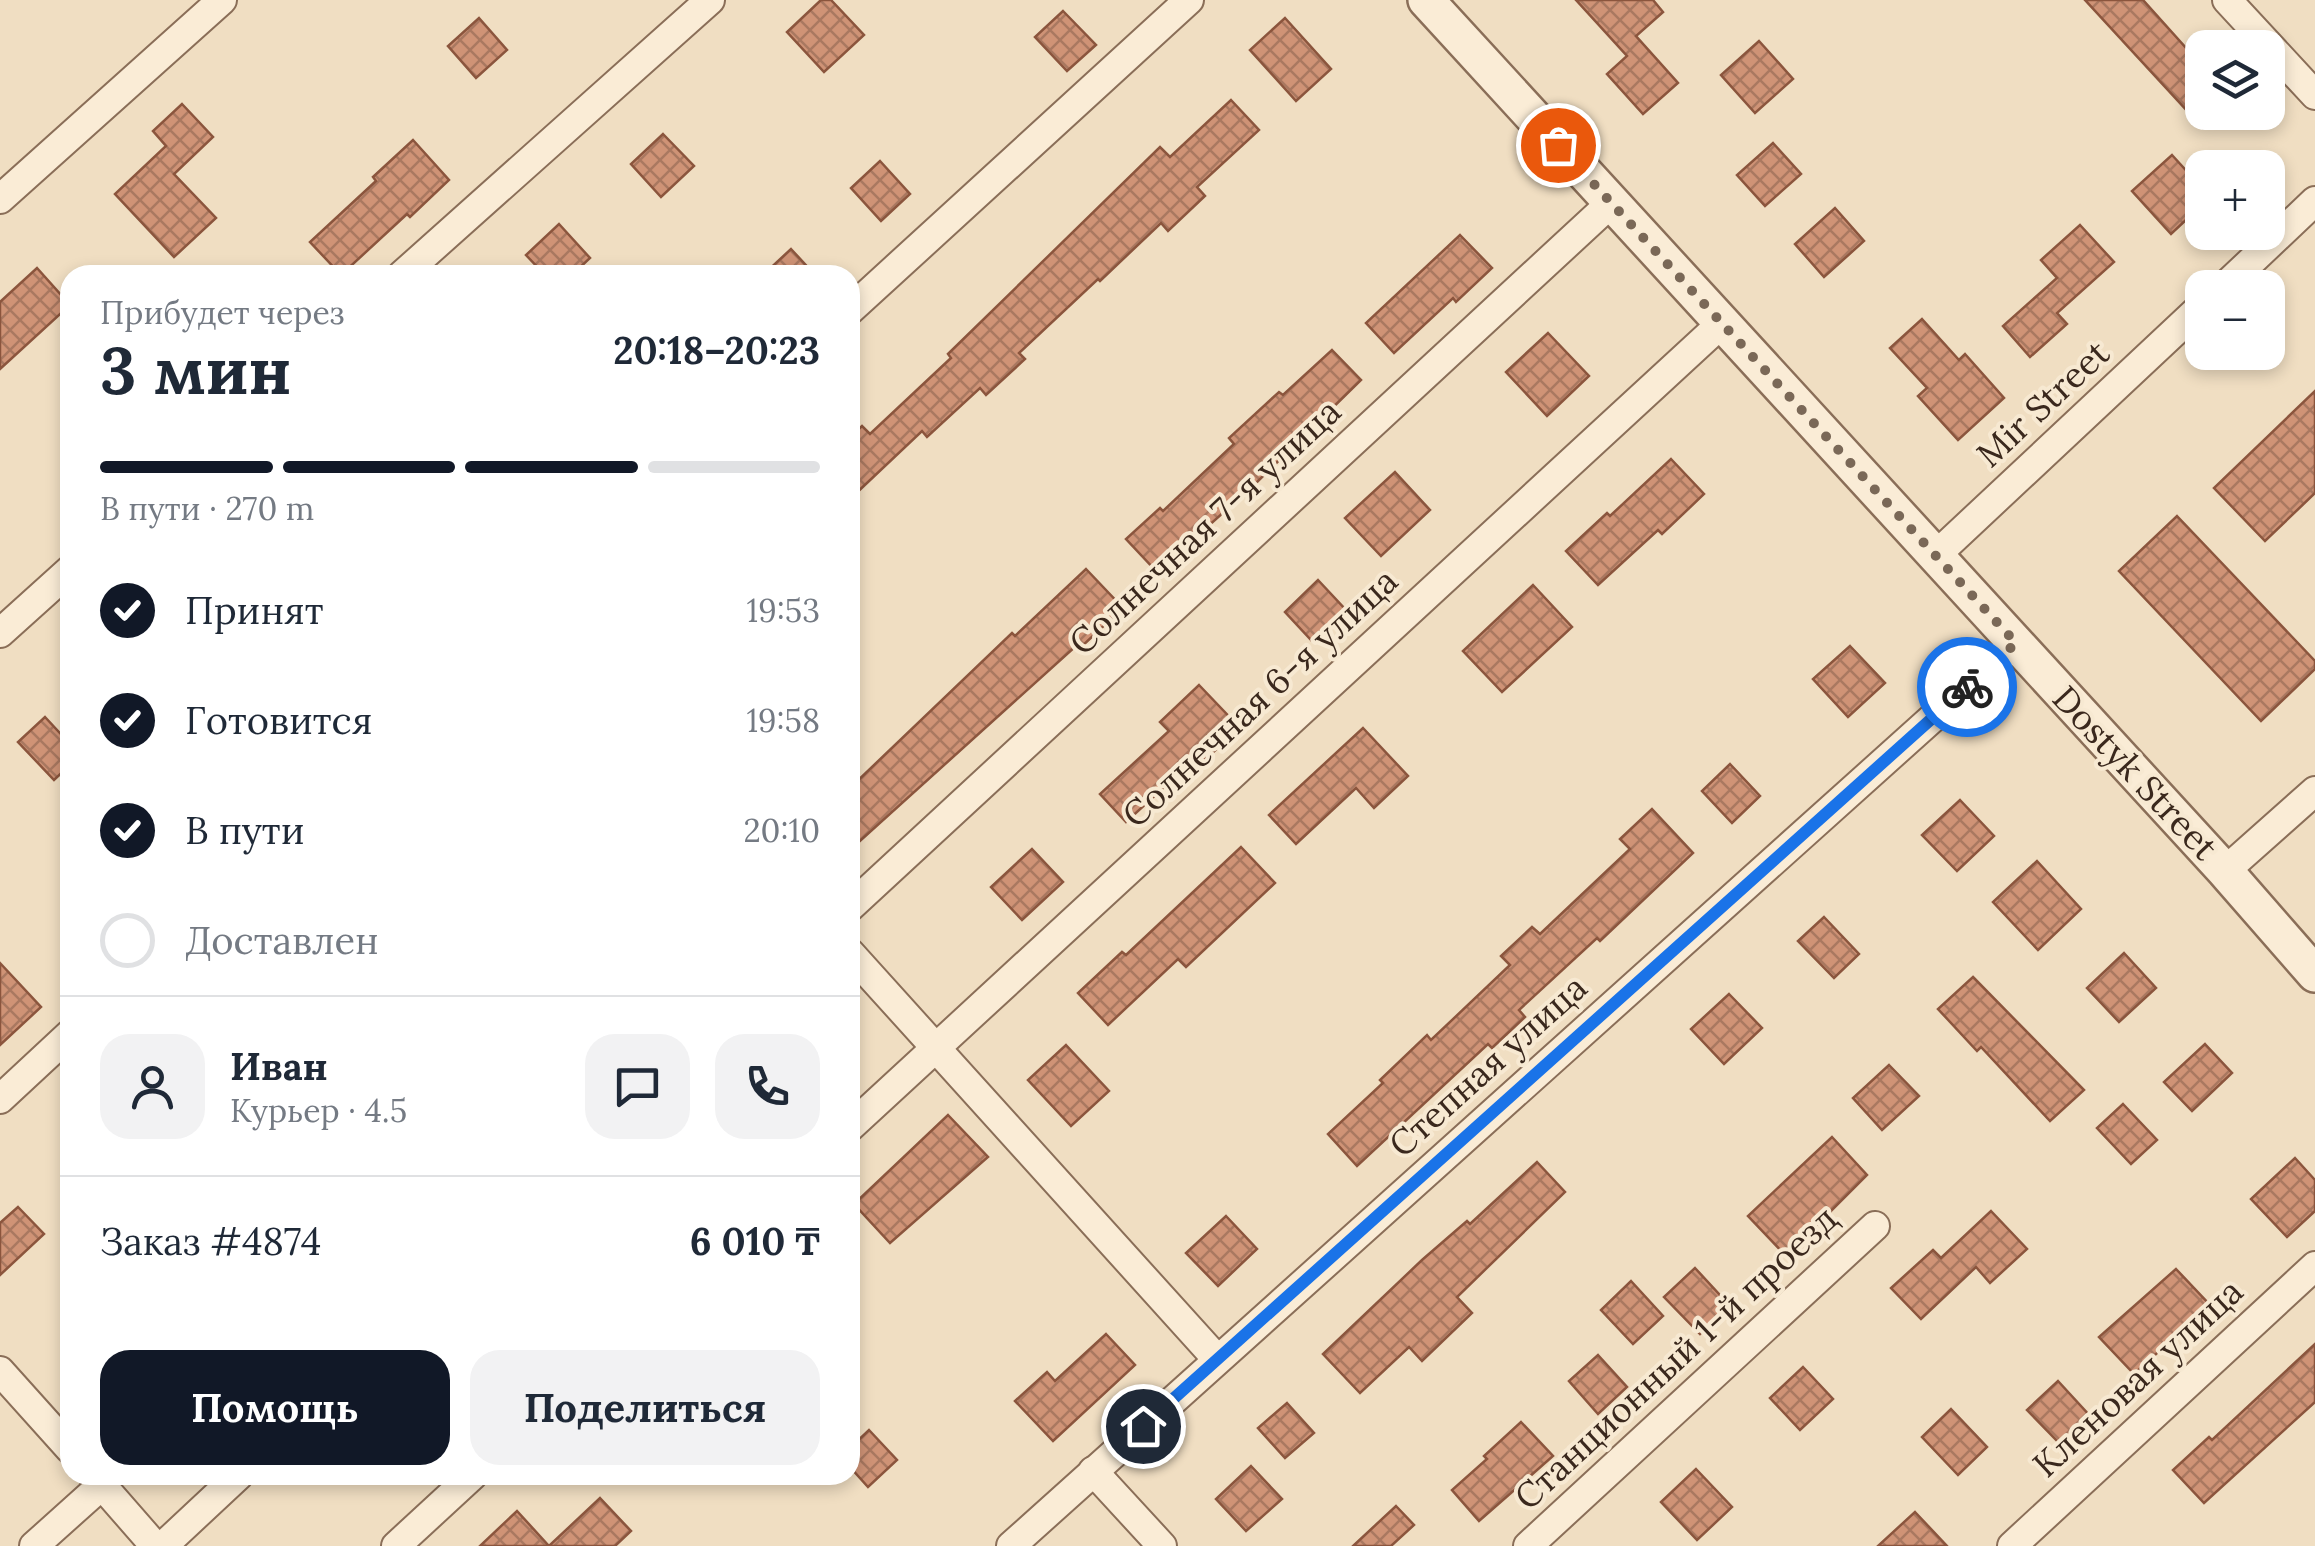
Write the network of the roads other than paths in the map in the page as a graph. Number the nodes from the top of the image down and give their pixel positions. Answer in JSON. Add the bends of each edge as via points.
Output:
{"nodes":[{"id":1,"x":222,"y":0,"type":"edge"},
{"id":2,"x":710,"y":0,"type":"edge"},
{"id":3,"x":1189,"y":0,"type":"edge"},
{"id":4,"x":1426,"y":0,"type":"edge"},
{"id":5,"x":2228,"y":0,"type":"edge"},
{"id":6,"x":2315,"y":95,"type":"edge"},
{"id":7,"x":0,"y":199,"type":"edge"},
{"id":8,"x":2315,"y":201,"type":"edge"},
{"id":9,"x":1611,"y":203,"type":"junction"},
{"id":10,"x":413,"y":265,"type":"edge"},
{"id":11,"x":2241,"y":270,"type":"edge"},
{"id":12,"x":860,"y":301,"type":"edge"},
{"id":13,"x":2185,"y":322,"type":"edge"},
{"id":14,"x":1721,"y":324,"type":"junction"},
{"id":15,"x":1934,"y":557,"type":"junction"},
{"id":16,"x":60,"y":579,"type":"edge"},
{"id":17,"x":0,"y":632,"type":"edge"},
{"id":18,"x":2016,"y":643,"type":"junction"},
{"id":19,"x":2315,"y":790,"type":"edge"},
{"id":20,"x":2225,"y":870,"type":"junction"},
{"id":21,"x":860,"y":898,"type":"edge"},
{"id":22,"x":860,"y":964,"type":"edge"},
{"id":23,"x":2315,"y":974,"type":"edge"},
{"id":24,"x":60,"y":1043,"type":"edge"},
{"id":25,"x":936,"y":1048,"type":"junction"},
{"id":26,"x":0,"y":1099,"type":"edge"},
{"id":27,"x":860,"y":1119,"type":"edge"},
{"id":28,"x":1875,"y":1226,"type":"dead end"},
{"id":29,"x":2315,"y":1266,"type":"edge"},
{"id":30,"x":1217,"y":1359,"type":"junction"},
{"id":31,"x":0,"y":1371,"type":"edge"},
{"id":32,"x":60,"y":1439,"type":"edge"},
{"id":33,"x":1093,"y":1471,"type":"junction"},
{"id":34,"x":92,"y":1485,"type":"edge"},
{"id":35,"x":101,"y":1485,"type":"edge"},
{"id":36,"x":228,"y":1485,"type":"edge"},
{"id":37,"x":462,"y":1485,"type":"edge"},
{"id":38,"x":34,"y":1546,"type":"edge"},
{"id":39,"x":155,"y":1546,"type":"edge"},
{"id":40,"x":163,"y":1546,"type":"edge"},
{"id":41,"x":396,"y":1546,"type":"edge"},
{"id":42,"x":1011,"y":1546,"type":"edge"},
{"id":43,"x":1162,"y":1546,"type":"edge"},
{"id":44,"x":1528,"y":1546,"type":"edge"},
{"id":45,"x":2012,"y":1546,"type":"edge"}],
"edges":[{"from":1,"to":7,"type":"street"},
{"from":2,"to":10,"type":"street"},
{"from":3,"to":12,"type":"street"},
{"from":4,"to":9,"type":"street","name":"Dostyk Street"},
{"from":5,"to":6,"type":"street"},
{"from":8,"to":11,"type":"street"},
{"from":9,"to":14,"type":"street","name":"Dostyk Street"},
{"from":9,"to":21,"type":"street","name":"Солнечная 7-я улица"},
{"from":13,"to":15,"type":"street","name":"Mir Street"},
{"from":14,"to":15,"type":"street","name":"Dostyk Street"},
{"from":14,"to":25,"type":"street","name":"Солнечная 6-я улица"},
{"from":15,"to":18,"type":"street","name":"Dostyk Street"},
{"from":16,"to":17,"type":"street"},
{"from":18,"to":20,"type":"street","name":"Dostyk Street"},
{"from":18,"to":30,"type":"street","name":"Степная улица"},
{"from":19,"to":20,"type":"street"},
{"from":20,"to":23,"type":"street","name":"Dostyk Street"},
{"from":22,"to":25,"type":"street"},
{"from":24,"to":26,"type":"street"},
{"from":25,"to":27,"type":"street","name":"Солнечная 6-я улица"},
{"from":25,"to":30,"type":"street"},
{"from":28,"to":44,"type":"street","name":"Станционный 1-й проезд"},
{"from":29,"to":45,"type":"street","name":"Кленовая улица"},
{"from":30,"to":33,"type":"street","name":"Степная улица"},
{"from":31,"to":32,"type":"street"},
{"from":33,"to":42,"type":"street","name":"Степная улица"},
{"from":33,"to":43,"type":"street"},
{"from":34,"to":38,"type":"street"},
{"from":35,"to":39,"type":"street"},
{"from":36,"to":40,"type":"street"},
{"from":37,"to":41,"type":"street"}]}
